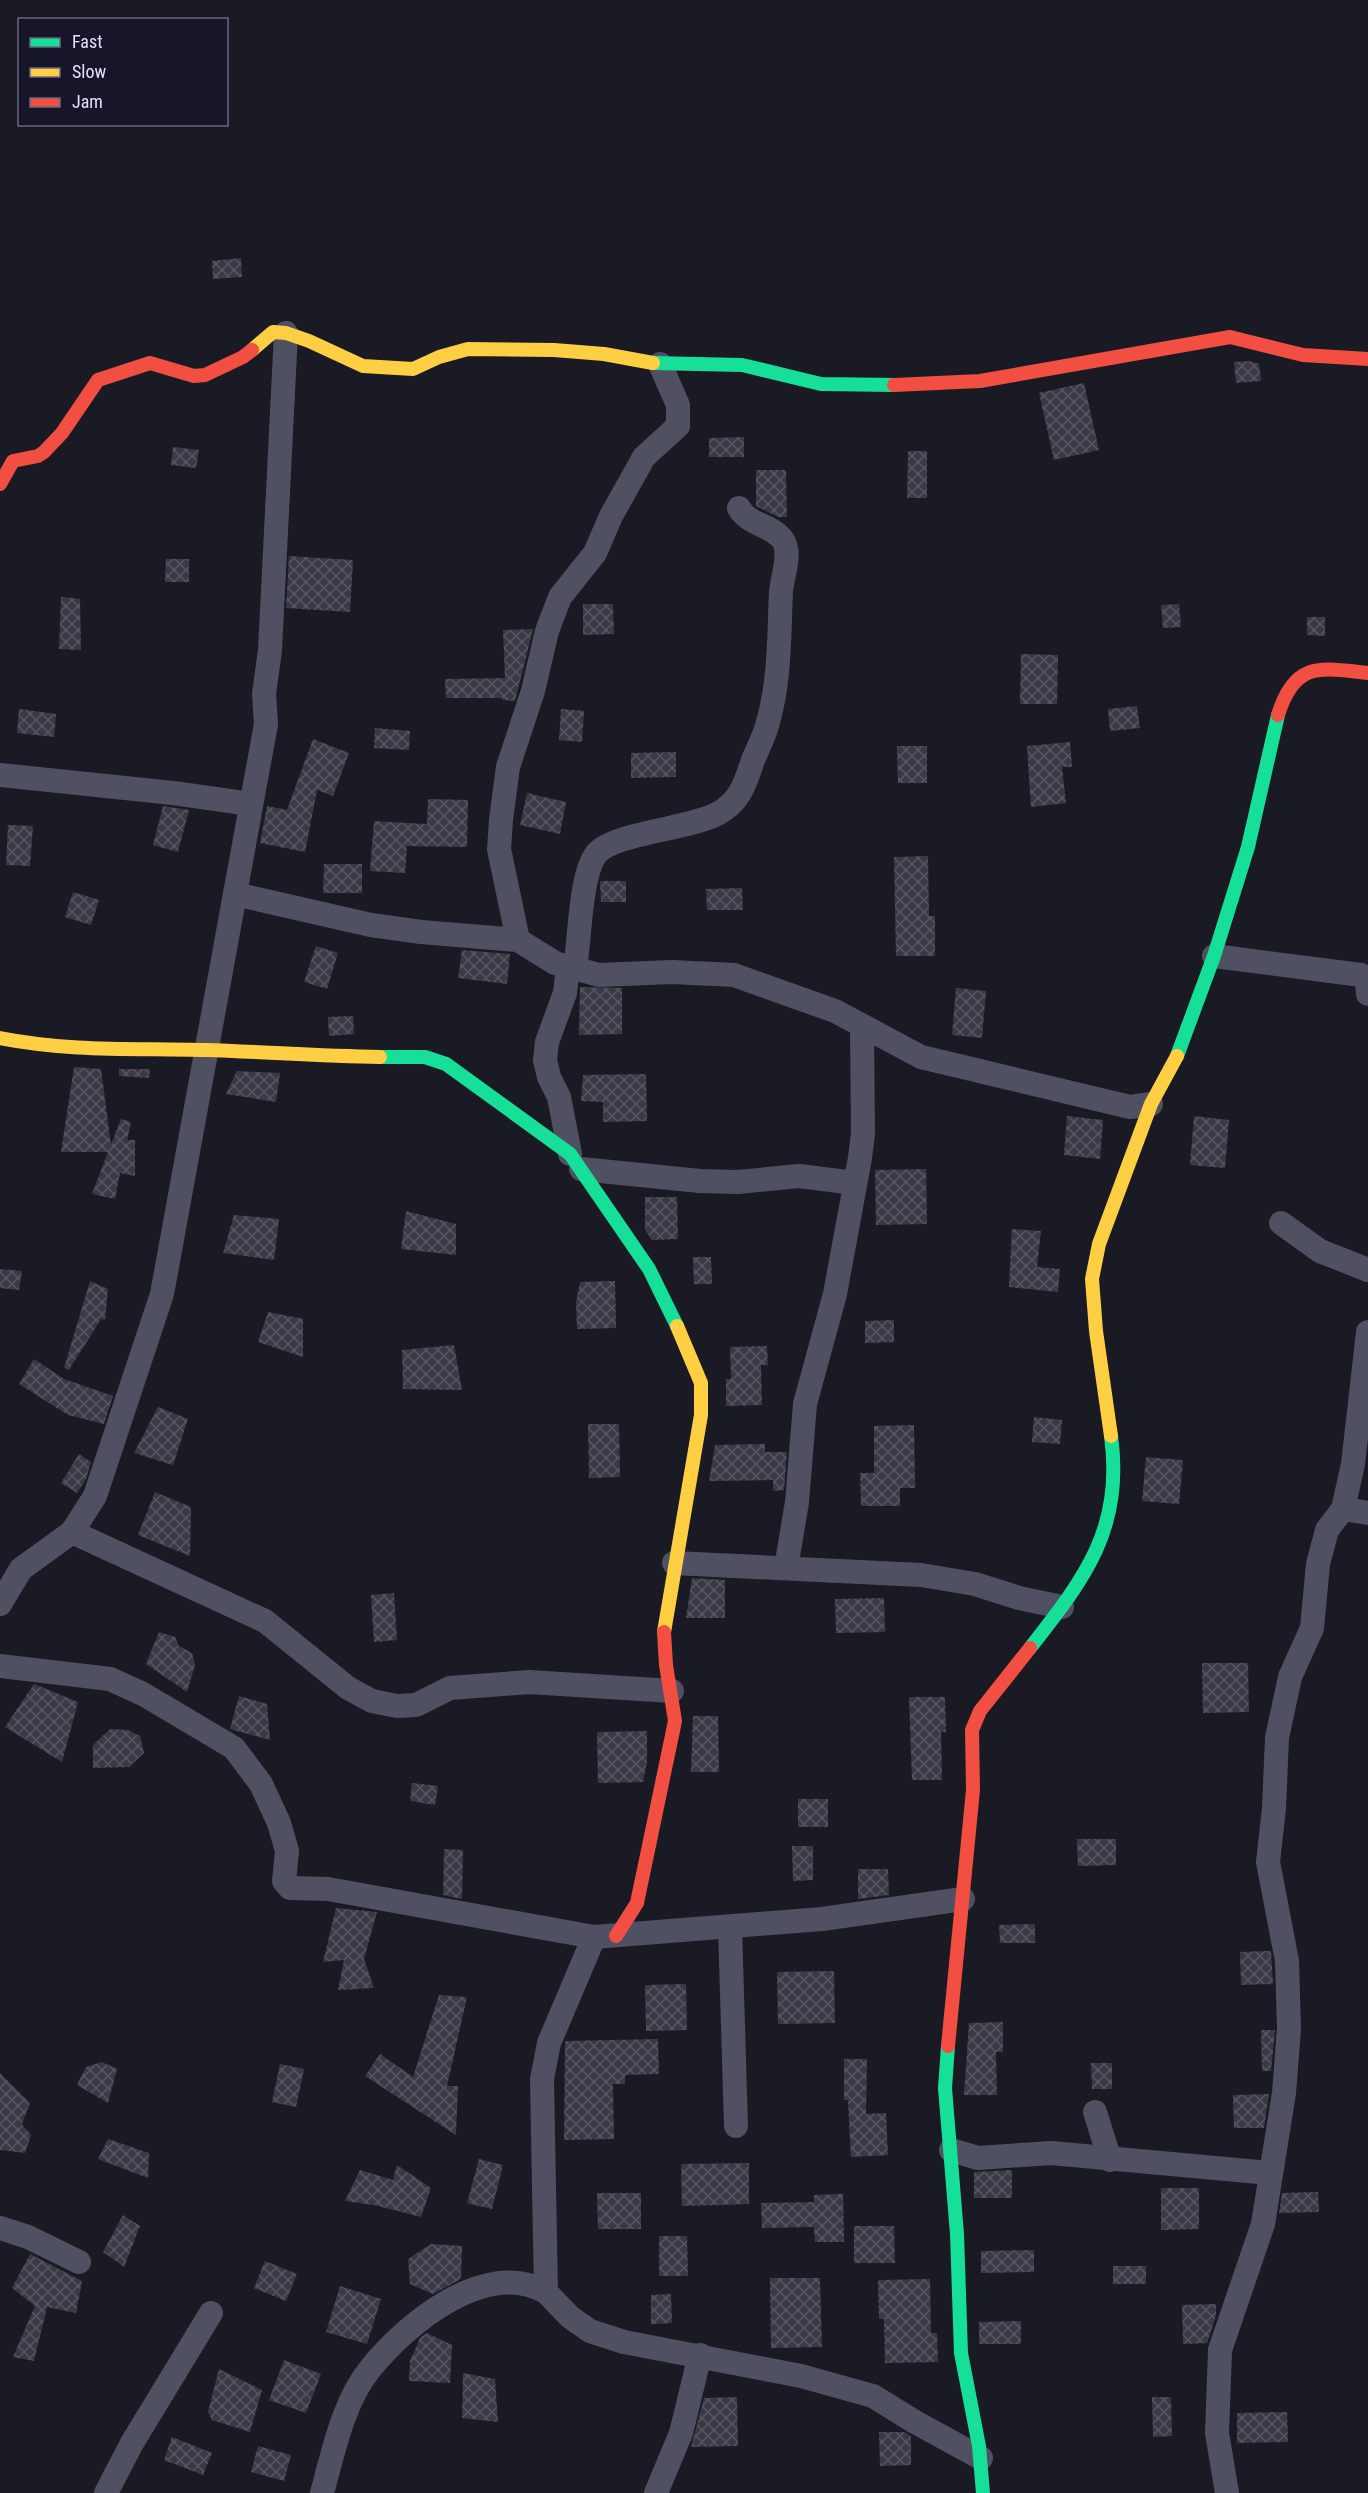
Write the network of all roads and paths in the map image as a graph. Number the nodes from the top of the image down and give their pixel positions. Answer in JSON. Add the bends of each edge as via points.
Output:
{"nodes":[{"id":1,"x":286,"y":333,"type":"junction"},
{"id":2,"x":1368,"y":359,"type":"edge"},
{"id":3,"x":660,"y":364,"type":"junction"},
{"id":4,"x":0,"y":483,"type":"edge"},
{"id":5,"x":739,"y":508,"type":"dead end"},
{"id":6,"x":1368,"y":673,"type":"edge"},
{"id":7,"x":0,"y":775,"type":"edge"},
{"id":8,"x":251,"y":804,"type":"junction"},
{"id":9,"x":235,"y":894,"type":"junction"},
{"id":10,"x":518,"y":940,"type":"junction"},
{"id":11,"x":1214,"y":956,"type":"junction"},
{"id":12,"x":572,"y":967,"type":"junction"},
{"id":13,"x":1368,"y":994,"type":"edge"},
{"id":14,"x":862,"y":1027,"type":"junction"},
{"id":15,"x":0,"y":1038,"type":"edge"},
{"id":16,"x":206,"y":1050,"type":"junction"},
{"id":17,"x":1151,"y":1104,"type":"junction"},
{"id":18,"x":576,"y":1162,"type":"junction"},
{"id":19,"x":855,"y":1183,"type":"junction"},
{"id":20,"x":1281,"y":1223,"type":"dead end"},
{"id":21,"x":1368,"y":1270,"type":"edge"},
{"id":22,"x":1368,"y":1332,"type":"edge"},
{"id":23,"x":1343,"y":1509,"type":"junction"},
{"id":24,"x":1368,"y":1513,"type":"edge"},
{"id":25,"x":72,"y":1532,"type":"junction"},
{"id":26,"x":674,"y":1563,"type":"junction"},
{"id":27,"x":786,"y":1568,"type":"junction"},
{"id":28,"x":0,"y":1604,"type":"edge"},
{"id":29,"x":1062,"y":1607,"type":"junction"},
{"id":30,"x":0,"y":1666,"type":"edge"},
{"id":31,"x":672,"y":1691,"type":"junction"},
{"id":32,"x":963,"y":1899,"type":"junction"},
{"id":33,"x":730,"y":1926,"type":"junction"},
{"id":34,"x":605,"y":1936,"type":"junction"},
{"id":35,"x":1095,"y":2112,"type":"dead end"},
{"id":36,"x":736,"y":2126,"type":"dead end"},
{"id":37,"x":951,"y":2150,"type":"junction"},
{"id":38,"x":1110,"y":2160,"type":"junction"},
{"id":39,"x":1270,"y":2173,"type":"junction"},
{"id":40,"x":0,"y":2228,"type":"edge"},
{"id":41,"x":79,"y":2262,"type":"dead end"},
{"id":42,"x":546,"y":2292,"type":"junction"},
{"id":43,"x":211,"y":2313,"type":"dead end"},
{"id":44,"x":700,"y":2355,"type":"junction"},
{"id":45,"x":981,"y":2458,"type":"junction"},
{"id":46,"x":106,"y":2493,"type":"edge"},
{"id":47,"x":322,"y":2493,"type":"edge"},
{"id":48,"x":656,"y":2493,"type":"edge"},
{"id":49,"x":983,"y":2493,"type":"edge"},
{"id":50,"x":1227,"y":2493,"type":"edge"}],
"edges":[{"from":1,"to":3,"type":"street","via":[[363,366],[413,369],[468,349],[604,354]]},
{"from":1,"to":4,"type":"street","via":[[273,333],[243,357],[205,375],[194,376],[150,363],[98,380],[62,433],[38,456],[14,461]]},
{"from":1,"to":8,"type":"street","via":[[270,650],[264,694],[266,724]]},
{"from":2,"to":3,"type":"street","via":[[1303,355],[1230,337],[980,381],[908,386],[821,384],[742,365]]},
{"from":3,"to":10,"type":"street","via":[[678,405],[678,426],[644,457],[595,553],[560,597],[508,767],[499,849]]},
{"from":5,"to":12,"type":"street","via":[[754,523],[776,533],[787,550],[768,723],[741,796],[727,809],[689,825],[609,844],[597,854],[590,869]]},
{"from":6,"to":11,"type":"street","via":[[1323,668],[1307,671],[1284,695],[1270,741],[1248,847]]},
{"from":7,"to":8,"type":"street"},
{"from":8,"to":9,"type":"street"},
{"from":9,"to":10,"type":"street","via":[[371,925]]},
{"from":9,"to":16,"type":"street"},
{"from":10,"to":12,"type":"street","via":[[555,963]]},
{"from":11,"to":13,"type":"street","via":[[1361,975],[1367,981]]},
{"from":11,"to":17,"type":"street","via":[[1175,1062]]},
{"from":12,"to":14,"type":"street","via":[[599,975],[734,975],[835,1011]]},
{"from":12,"to":18,"type":"street","via":[[547,1042],[545,1060]]},
{"from":14,"to":17,"type":"street","via":[[921,1057],[1130,1107]]},
{"from":14,"to":19,"type":"street","via":[[863,1133]]},
{"from":15,"to":16,"type":"street","via":[[90,1050]]},
{"from":16,"to":18,"type":"street","via":[[425,1057],[453,1068]]},
{"from":16,"to":25,"type":"street","via":[[162,1294],[95,1497]]},
{"from":17,"to":29,"type":"street","via":[[1099,1244],[1092,1279],[1115,1463],[1107,1525],[1091,1562]]},
{"from":18,"to":19,"type":"street","via":[[700,1181],[799,1176]]},
{"from":18,"to":26,"type":"street","via":[[649,1269],[701,1383],[701,1415]]},
{"from":19,"to":27,"type":"street","via":[[835,1294],[805,1404],[797,1502]]},
{"from":20,"to":21,"type":"street","via":[[1320,1251]]},
{"from":22,"to":23,"type":"street","via":[[1353,1464]]},
{"from":23,"to":24,"type":"street"},
{"from":23,"to":39,"type":"street","via":[[1327,1530],[1318,1564],[1312,1628],[1290,1677],[1277,1738],[1268,1862],[1287,1961],[1288,2028],[1284,2092]]},
{"from":25,"to":28,"type":"street","via":[[21,1569]]},
{"from":25,"to":31,"type":"street","via":[[265,1621],[348,1688],[372,1701],[397,1707],[416,1705],[450,1688],[529,1682]]},
{"from":26,"to":27,"type":"street"},
{"from":26,"to":31,"type":"street","via":[[664,1632]]},
{"from":27,"to":29,"type":"street","via":[[921,1575],[975,1584]]},
{"from":29,"to":32,"type":"street","via":[[975,1720]]},
{"from":30,"to":34,"type":"street","via":[[110,1679],[234,1748],[261,1784],[279,1823],[287,1851],[284,1881],[290,1888],[328,1889]]},
{"from":31,"to":34,"type":"street","via":[[675,1721],[637,1904]]},
{"from":32,"to":33,"type":"street","via":[[822,1919]]},
{"from":32,"to":37,"type":"street","via":[[945,2088]]},
{"from":33,"to":34,"type":"street"},
{"from":33,"to":36,"type":"street"},
{"from":34,"to":42,"type":"street","via":[[549,2043],[542,2079]]},
{"from":35,"to":38,"type":"street"},
{"from":37,"to":38,"type":"street","via":[[978,2158],[1051,2153]]},
{"from":37,"to":45,"type":"street","via":[[962,2353]]},
{"from":38,"to":39,"type":"street"},
{"from":39,"to":50,"type":"street","via":[[1263,2224],[1220,2350],[1217,2433]]},
{"from":40,"to":41,"type":"street"},
{"from":42,"to":44,"type":"street","via":[[590,2331],[624,2342]]},
{"from":42,"to":47,"type":"street","via":[[521,2282],[491,2283],[467,2291],[417,2323],[369,2370],[334,2447]]},
{"from":43,"to":46,"type":"street"},
{"from":44,"to":45,"type":"street","via":[[873,2396]]},
{"from":44,"to":48,"type":"street","via":[[681,2433]]},
{"from":45,"to":49,"type":"street"}]}
